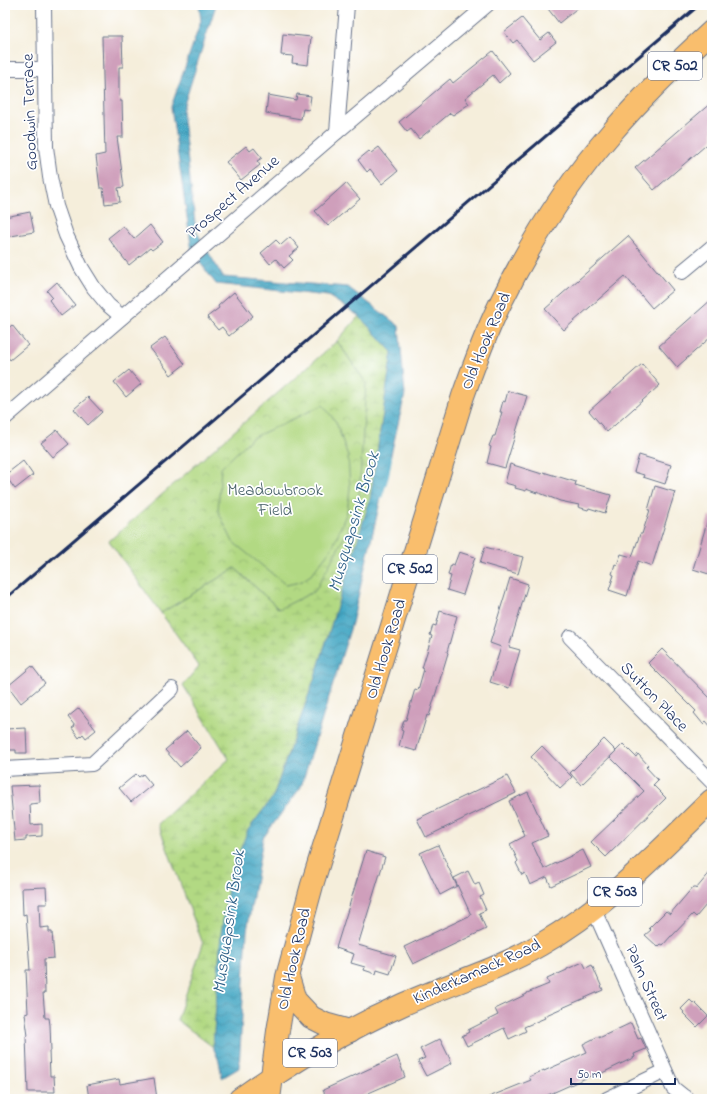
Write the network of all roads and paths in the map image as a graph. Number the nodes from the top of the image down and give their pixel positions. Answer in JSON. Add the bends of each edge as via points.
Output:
{"nodes":[{"id":1,"x":44,"y":5,"type":"edge"},
{"id":2,"x":347,"y":5,"type":"edge"},
{"id":3,"x":487,"y":5,"type":"edge"},
{"id":4,"x":712,"y":32,"type":"edge"},
{"id":5,"x":5,"y":69,"type":"edge"},
{"id":6,"x":45,"y":69,"type":"junction"},
{"id":7,"x":336,"y":132,"type":"junction"},
{"id":8,"x":712,"y":247,"type":"edge"},
{"id":9,"x":682,"y":272,"type":"dead end"},
{"id":10,"x":122,"y":317,"type":"junction"},
{"id":11,"x":5,"y":418,"type":"edge"},
{"id":12,"x":570,"y":637,"type":"dead end"},
{"id":13,"x":172,"y":690,"type":"dead end"},
{"id":14,"x":5,"y":769,"type":"edge"},
{"id":15,"x":712,"y":782,"type":"edge"},
{"id":16,"x":712,"y":800,"type":"edge"},
{"id":17,"x":594,"y":910,"type":"junction"},
{"id":18,"x":288,"y":977,"type":"junction"},
{"id":19,"x":350,"y":1030,"type":"junction"},
{"id":20,"x":666,"y":1071,"type":"junction"},
{"id":21,"x":271,"y":1077,"type":"junction"},
{"id":22,"x":240,"y":1099,"type":"edge"},
{"id":23,"x":269,"y":1099,"type":"edge"},
{"id":24,"x":607,"y":1099,"type":"edge"},
{"id":25,"x":688,"y":1099,"type":"edge"}],
"edges":[{"from":1,"to":6,"type":"street","name":"Goodwin Terrace"},
{"from":2,"to":7,"type":"street"},
{"from":3,"to":7,"type":"street","name":"Prospect Avenue"},
{"from":4,"to":18,"type":"main road","name":"Old Hook Road","number":"CR 502","via":[[639,102],[577,176],[524,257],[499,306],[463,396],[312,885]]},
{"from":5,"to":6,"type":"street"},
{"from":6,"to":10,"type":"street","name":"Goodwin Terrace","via":[[46,147],[56,206],[81,267],[94,288]]},
{"from":7,"to":10,"type":"street","name":"Prospect Avenue"},
{"from":8,"to":9,"type":"street"},
{"from":10,"to":11,"type":"street","name":"Prospect Avenue"},
{"from":12,"to":15,"type":"street","name":"Sutton Place"},
{"from":13,"to":14,"type":"street","via":[[92,764]]},
{"from":16,"to":17,"type":"main road","name":"Kinderkamack Road","number":"CR 503","via":[[628,882]]},
{"from":17,"to":19,"type":"main road","name":"Kinderkamack Road","number":"CR 503","via":[[540,946],[502,965],[404,1004]]},
{"from":17,"to":20,"type":"street","name":"Palm Street"},
{"from":18,"to":19,"type":"main road","via":[[295,1000],[311,1017],[325,1024]]},
{"from":18,"to":21,"type":"main road","name":"Old Hook Road","number":"CR 502"},
{"from":19,"to":21,"type":"main road","name":"Kinderkamack Road","number":"CR 503"},
{"from":20,"to":24,"type":"street"},
{"from":20,"to":25,"type":"street","name":"Palm Street","via":[[673,1088]]},
{"from":21,"to":22,"type":"main road","name":"Kinderkamack Road","number":"CR 503"},
{"from":21,"to":23,"type":"main road","name":"Old Hook Road","number":"CR 502"}]}
